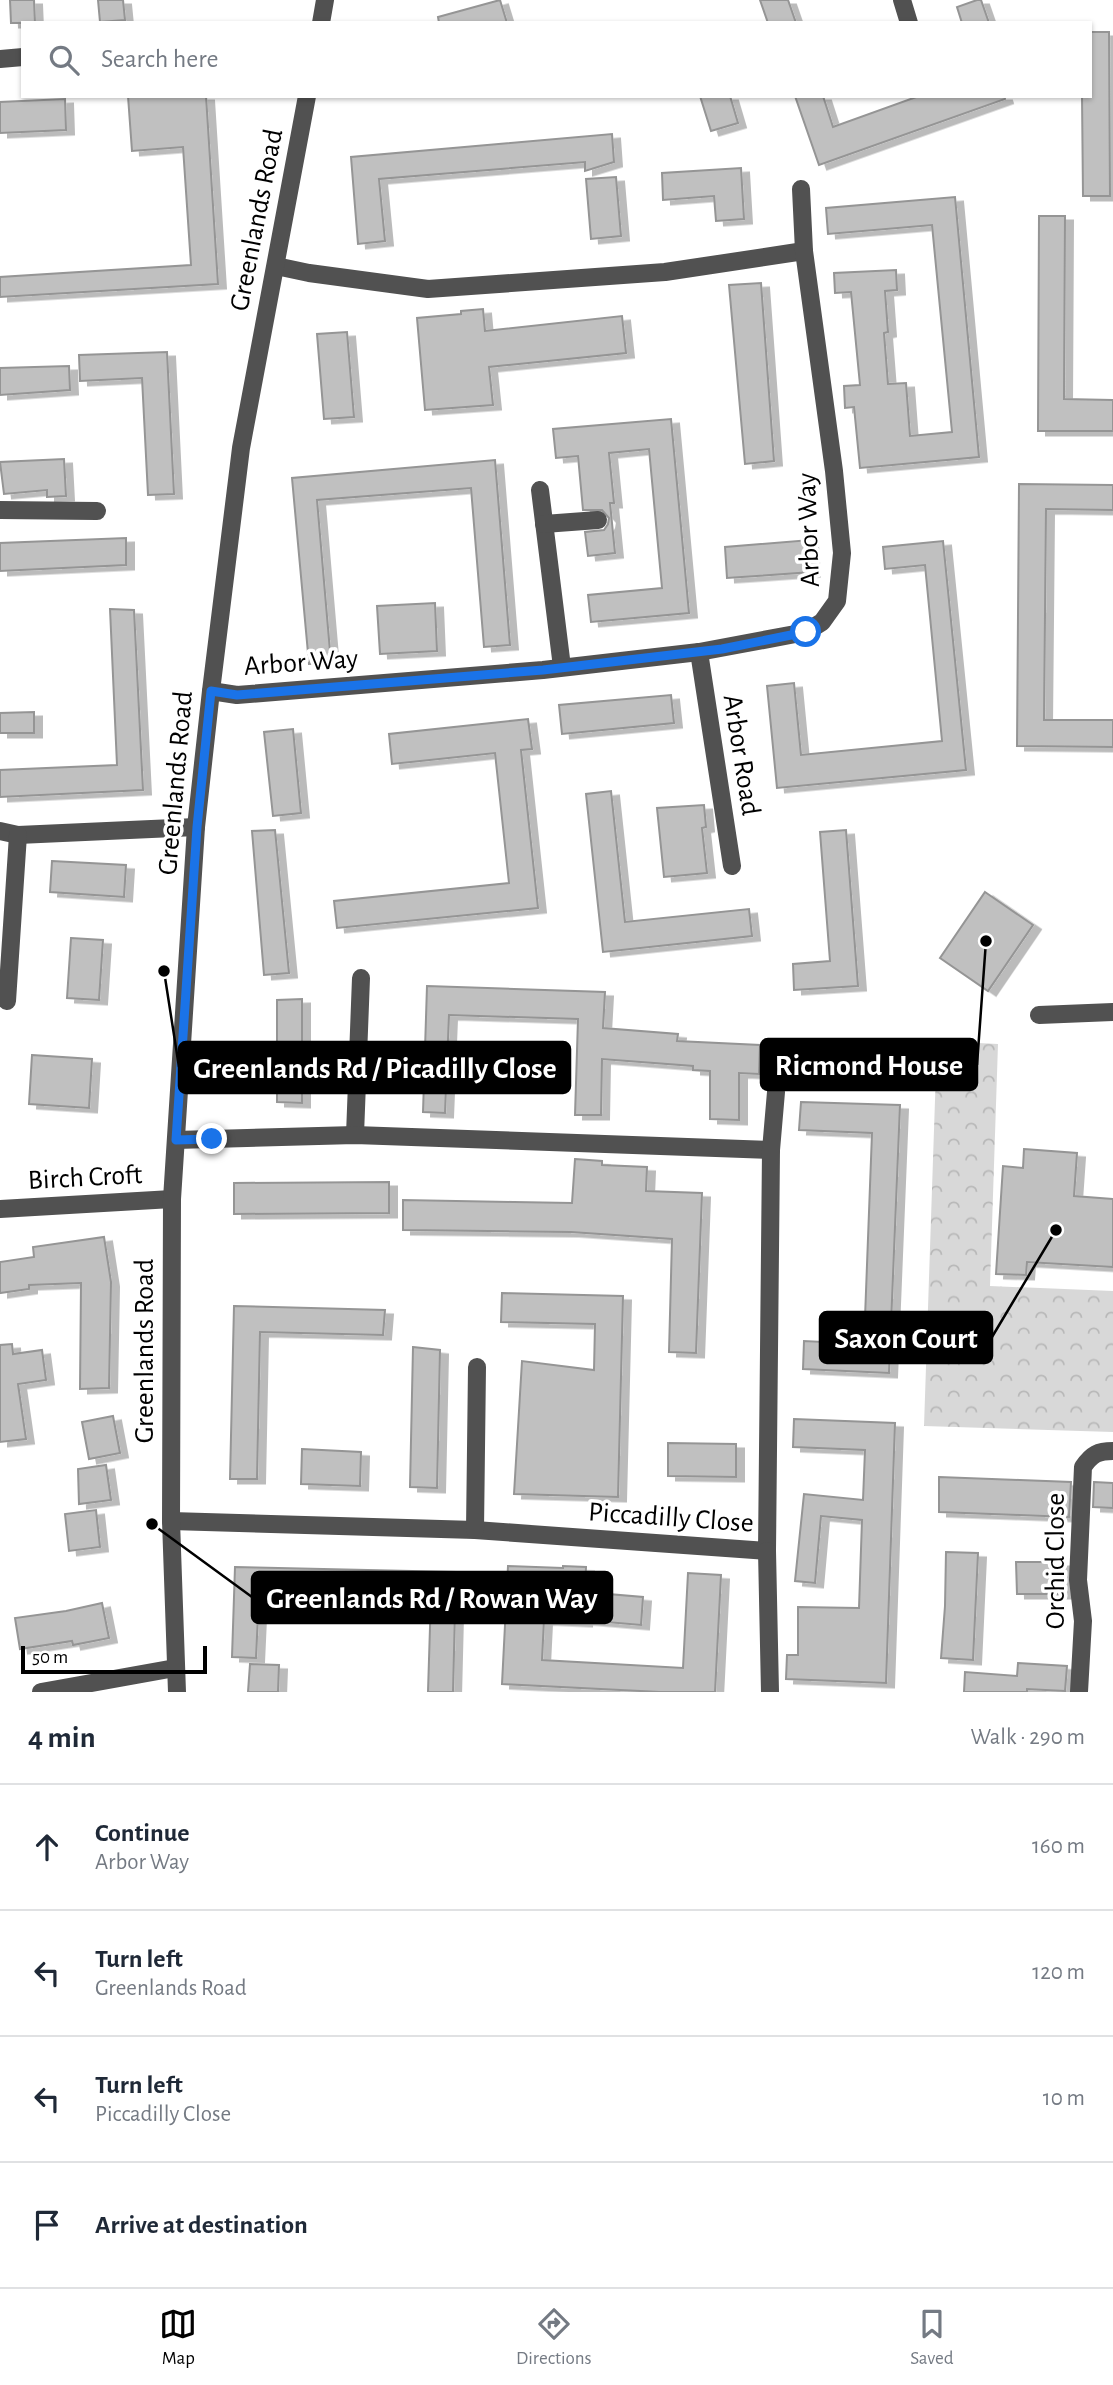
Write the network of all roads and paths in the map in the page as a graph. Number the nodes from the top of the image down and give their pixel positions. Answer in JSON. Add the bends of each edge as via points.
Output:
{"nodes":[{"id":1,"x":325,"y":0,"type":"edge"},
{"id":2,"x":902,"y":0,"type":"edge"},
{"id":3,"x":321,"y":21,"type":"edge"},
{"id":4,"x":908,"y":21,"type":"edge"},
{"id":5,"x":21,"y":57,"type":"edge"},
{"id":6,"x":0,"y":59,"type":"edge"},
{"id":7,"x":307,"y":98,"type":"edge"},
{"id":8,"x":801,"y":188,"type":"dead end"},
{"id":9,"x":804,"y":251,"type":"junction"},
{"id":10,"x":276,"y":266,"type":"junction"},
{"id":11,"x":540,"y":490,"type":"dead end"},
{"id":12,"x":0,"y":510,"type":"edge"},
{"id":13,"x":97,"y":511,"type":"dead end"},
{"id":14,"x":598,"y":520,"type":"dead end"},
{"id":15,"x":544,"y":524,"type":"junction"},
{"id":16,"x":699,"y":652,"type":"junction"},
{"id":17,"x":562,"y":667,"type":"junction"},
{"id":18,"x":211,"y":691,"type":"junction"},
{"id":19,"x":197,"y":827,"type":"junction"},
{"id":20,"x":9,"y":833,"type":"edge"},
{"id":21,"x":732,"y":866,"type":"dead end"},
{"id":22,"x":361,"y":978,"type":"dead end"},
{"id":23,"x":6,"y":1001,"type":"dead end"},
{"id":24,"x":1113,"y":1012,"type":"edge"},
{"id":25,"x":1039,"y":1015,"type":"dead end"},
{"id":26,"x":776,"y":1092,"type":"dead end"},
{"id":27,"x":355,"y":1135,"type":"junction"},
{"id":28,"x":176,"y":1140,"type":"junction"},
{"id":29,"x":771,"y":1150,"type":"junction"},
{"id":30,"x":172,"y":1199,"type":"junction"},
{"id":31,"x":0,"y":1209,"type":"edge"},
{"id":32,"x":477,"y":1367,"type":"dead end"},
{"id":33,"x":1113,"y":1451,"type":"edge"},
{"id":34,"x":171,"y":1521,"type":"junction"},
{"id":35,"x":475,"y":1530,"type":"junction"},
{"id":36,"x":767,"y":1551,"type":"junction"},
{"id":37,"x":175,"y":1668,"type":"junction"},
{"id":38,"x":41,"y":1692,"type":"edge"},
{"id":39,"x":177,"y":1692,"type":"edge"},
{"id":40,"x":771,"y":1692,"type":"edge"},
{"id":41,"x":1079,"y":1692,"type":"edge"}],
"edges":[{"from":1,"to":3,"type":"street"},
{"from":2,"to":4,"type":"street"},
{"from":5,"to":6,"type":"street"},
{"from":7,"to":10,"type":"street","name":"Greenlands Road"},
{"from":8,"to":9,"type":"street","name":"Arbor Way"},
{"from":9,"to":10,"type":"street","via":[[665,272],[428,289]]},
{"from":9,"to":16,"type":"street","name":"Arbor Way","via":[[842,553],[838,601],[822,622],[806,632]]},
{"from":10,"to":18,"type":"street","name":"Greenlands Road","via":[[241,448]]},
{"from":11,"to":15,"type":"street"},
{"from":12,"to":13,"type":"street"},
{"from":14,"to":15,"type":"street"},
{"from":15,"to":17,"type":"street"},
{"from":16,"to":17,"type":"street","name":"Arbor Way"},
{"from":16,"to":21,"type":"street","name":"Arbor Road"},
{"from":17,"to":18,"type":"street","name":"Arbor Way","via":[[237,695]]},
{"from":18,"to":19,"type":"street","name":"Greenlands Road"},
{"from":19,"to":20,"type":"street"},
{"from":19,"to":28,"type":"street","name":"Greenlands Road"},
{"from":20,"to":23,"type":"street"},
{"from":22,"to":27,"type":"street"},
{"from":24,"to":25,"type":"street"},
{"from":26,"to":29,"type":"street","name":"Piccadilly Close"},
{"from":27,"to":28,"type":"street"},
{"from":27,"to":29,"type":"street"},
{"from":28,"to":30,"type":"street","name":"Greenlands Road"},
{"from":29,"to":36,"type":"street","name":"Piccadilly Close"},
{"from":30,"to":31,"type":"street","name":"Birch Croft"},
{"from":30,"to":34,"type":"street","name":"Greenlands Road"},
{"from":32,"to":35,"type":"street"},
{"from":33,"to":41,"type":"street","name":"Orchid Close","via":[[1091,1455],[1083,1466]]},
{"from":34,"to":35,"type":"street","name":"Piccadilly Close"},
{"from":34,"to":37,"type":"street","name":"Greenlands Road"},
{"from":35,"to":36,"type":"street","name":"Piccadilly Close"},
{"from":36,"to":40,"type":"street"},
{"from":37,"to":38,"type":"street"},
{"from":37,"to":39,"type":"street","name":"Greenlands Road"}]}
